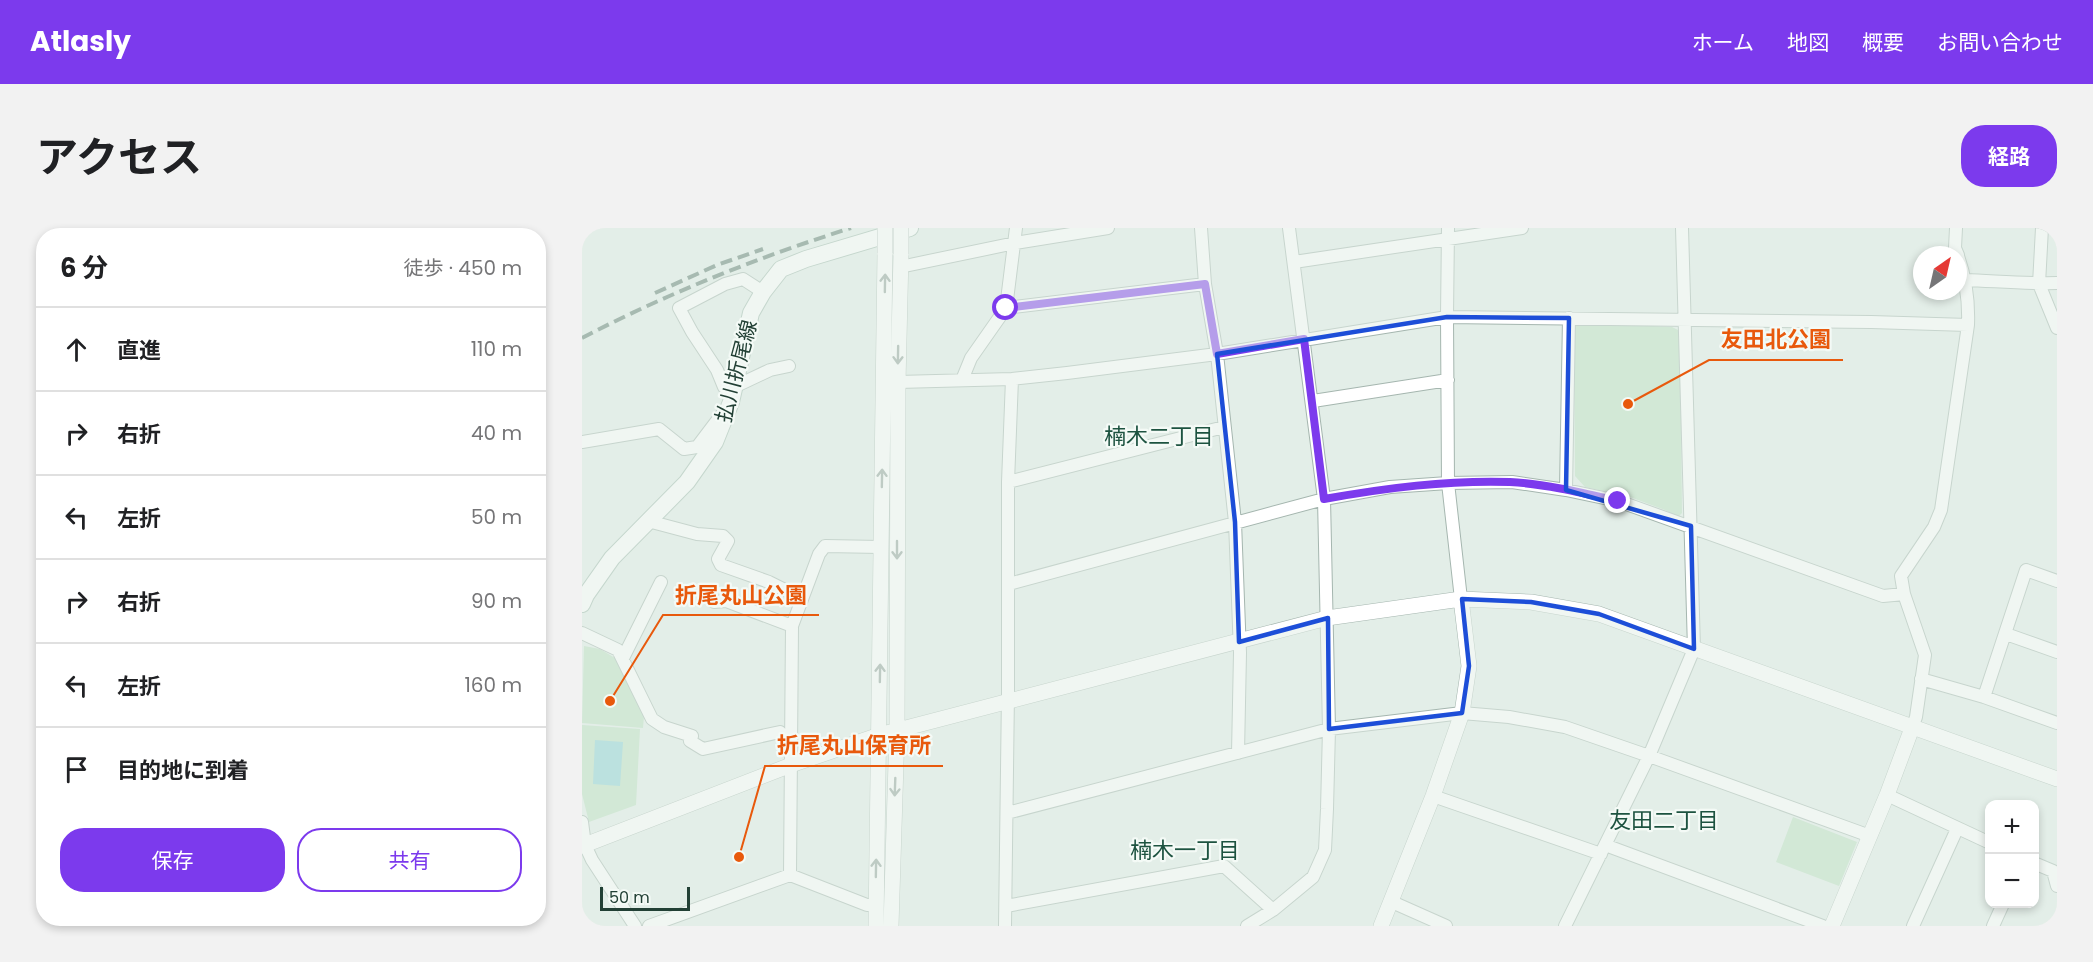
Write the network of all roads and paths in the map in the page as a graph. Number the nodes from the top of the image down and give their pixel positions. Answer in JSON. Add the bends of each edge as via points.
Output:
{"nodes":[{"id":1,"x":885,"y":228,"type":"edge"},
{"id":2,"x":901,"y":228,"type":"edge"},
{"id":3,"x":910,"y":228,"type":"edge"},
{"id":4,"x":1016,"y":228,"type":"edge"},
{"id":5,"x":1108,"y":228,"type":"edge"},
{"id":6,"x":1201,"y":228,"type":"edge"},
{"id":7,"x":1289,"y":228,"type":"edge"},
{"id":8,"x":1522,"y":228,"type":"edge"},
{"id":9,"x":1682,"y":228,"type":"edge"},
{"id":10,"x":1956,"y":228,"type":"edge"},
{"id":11,"x":2042,"y":228,"type":"edge"},
{"id":12,"x":1448,"y":234,"type":"edge"},
{"id":13,"x":1015,"y":243,"type":"junction"},
{"id":14,"x":1955,"y":246,"type":"edge"},
{"id":15,"x":895,"y":258,"type":"junction"},
{"id":16,"x":1294,"y":262,"type":"junction"},
{"id":17,"x":1967,"y":280,"type":"edge"},
{"id":18,"x":2057,"y":283,"type":"edge"},
{"id":19,"x":1205,"y":284,"type":"junction"},
{"id":20,"x":2039,"y":284,"type":"junction"},
{"id":21,"x":1967,"y":289,"type":"edge"},
{"id":22,"x":763,"y":292,"type":"junction"},
{"id":23,"x":1006,"y":308,"type":"junction"},
{"id":24,"x":1447,"y":316,"type":"junction"},
{"id":25,"x":1569,"y":318,"type":"junction"},
{"id":26,"x":1686,"y":319,"type":"junction"},
{"id":27,"x":1968,"y":325,"type":"junction"},
{"id":28,"x":2057,"y":328,"type":"edge"},
{"id":29,"x":1304,"y":339,"type":"junction"},
{"id":30,"x":1217,"y":354,"type":"junction"},
{"id":31,"x":789,"y":366,"type":"dead end"},
{"id":32,"x":1012,"y":379,"type":"junction"},
{"id":33,"x":962,"y":380,"type":"junction"},
{"id":34,"x":1448,"y":380,"type":"junction"},
{"id":35,"x":898,"y":382,"type":"junction"},
{"id":36,"x":733,"y":394,"type":"junction"},
{"id":37,"x":1313,"y":401,"type":"junction"},
{"id":38,"x":1224,"y":427,"type":"junction"},
{"id":39,"x":582,"y":442,"type":"edge"},
{"id":40,"x":1008,"y":482,"type":"junction"},
{"id":41,"x":1448,"y":483,"type":"junction"},
{"id":42,"x":1566,"y":490,"type":"junction"},
{"id":43,"x":1324,"y":499,"type":"junction"},
{"id":44,"x":648,"y":521,"type":"junction"},
{"id":45,"x":1235,"y":522,"type":"junction"},
{"id":46,"x":1691,"y":526,"type":"junction"},
{"id":47,"x":881,"y":547,"type":"junction"},
{"id":48,"x":2057,"y":581,"type":"edge"},
{"id":49,"x":661,"y":582,"type":"dead end"},
{"id":50,"x":1009,"y":584,"type":"junction"},
{"id":51,"x":1904,"y":594,"type":"junction"},
{"id":52,"x":583,"y":597,"type":"edge"},
{"id":53,"x":801,"y":598,"type":"junction"},
{"id":54,"x":1461,"y":599,"type":"junction"},
{"id":55,"x":714,"y":602,"type":"dead end"},
{"id":56,"x":1327,"y":618,"type":"junction"},
{"id":57,"x":792,"y":626,"type":"junction"},
{"id":58,"x":582,"y":633,"type":"edge"},
{"id":59,"x":2006,"y":634,"type":"junction"},
{"id":60,"x":1239,"y":642,"type":"junction"},
{"id":61,"x":1694,"y":649,"type":"junction"},
{"id":62,"x":2057,"y":652,"type":"edge"},
{"id":63,"x":623,"y":658,"type":"junction"},
{"id":64,"x":1920,"y":679,"type":"junction"},
{"id":65,"x":1984,"y":697,"type":"junction"},
{"id":66,"x":1007,"y":700,"type":"junction"},
{"id":67,"x":1462,"y":713,"type":"junction"},
{"id":68,"x":2057,"y":723,"type":"edge"},
{"id":69,"x":1912,"y":728,"type":"junction"},
{"id":70,"x":1329,"y":729,"type":"junction"},
{"id":71,"x":897,"y":730,"type":"junction"},
{"id":72,"x":780,"y":732,"type":"dead end"},
{"id":73,"x":879,"y":735,"type":"junction"},
{"id":74,"x":1238,"y":753,"type":"junction"},
{"id":75,"x":1649,"y":756,"type":"junction"},
{"id":76,"x":791,"y":765,"type":"junction"},
{"id":77,"x":2057,"y":779,"type":"edge"},
{"id":78,"x":1887,"y":795,"type":"junction"},
{"id":79,"x":1433,"y":796,"type":"junction"},
{"id":80,"x":1007,"y":813,"type":"junction"},
{"id":81,"x":582,"y":822,"type":"edge"},
{"id":82,"x":1957,"y":829,"type":"junction"},
{"id":83,"x":1870,"y":836,"type":"junction"},
{"id":84,"x":1985,"y":841,"type":"edge"},
{"id":85,"x":584,"y":845,"type":"edge"},
{"id":86,"x":1603,"y":849,"type":"junction"},
{"id":87,"x":2039,"y":864,"type":"edge"},
{"id":88,"x":2055,"y":867,"type":"edge"},
{"id":89,"x":790,"y":875,"type":"junction"},
{"id":90,"x":2057,"y":886,"type":"edge"},
{"id":91,"x":1392,"y":902,"type":"junction"},
{"id":92,"x":876,"y":905,"type":"junction"},
{"id":93,"x":1006,"y":906,"type":"junction"},
{"id":94,"x":2001,"y":908,"type":"edge"},
{"id":95,"x":1273,"y":910,"type":"junction"},
{"id":96,"x":635,"y":926,"type":"edge"},
{"id":97,"x":649,"y":926,"type":"edge"},
{"id":98,"x":876,"y":926,"type":"edge"},
{"id":99,"x":891,"y":926,"type":"edge"},
{"id":100,"x":1005,"y":926,"type":"edge"},
{"id":101,"x":1247,"y":926,"type":"edge"},
{"id":102,"x":1380,"y":926,"type":"edge"},
{"id":103,"x":1446,"y":926,"type":"edge"},
{"id":104,"x":1565,"y":926,"type":"edge"},
{"id":105,"x":1823,"y":926,"type":"edge"},
{"id":106,"x":1832,"y":926,"type":"edge"},
{"id":107,"x":1913,"y":926,"type":"edge"},
{"id":108,"x":1993,"y":926,"type":"edge"}],
"edges":[{"from":1,"to":15,"type":"street","bridge":true},
{"from":2,"to":15,"type":"street","bridge":true},
{"from":3,"to":22,"type":"main road","name":"払川折尾線","via":[[781,269]]},
{"from":4,"to":13,"type":"street"},
{"from":5,"to":13,"type":"street"},
{"from":6,"to":19,"type":"street"},
{"from":7,"to":16,"type":"street"},
{"from":8,"to":12,"type":"street"},
{"from":9,"to":26,"type":"street"},
{"from":10,"to":14,"type":"street"},
{"from":11,"to":20,"type":"street"},
{"from":12,"to":16,"type":"street"},
{"from":12,"to":24,"type":"street"},
{"from":13,"to":15,"type":"street"},
{"from":13,"to":23,"type":"street"},
{"from":15,"to":35,"type":"street","one_way":true},
{"from":47,"to":15,"type":"street","one_way":true},
{"from":16,"to":29,"type":"street"},
{"from":17,"to":20,"type":"street"},
{"from":18,"to":20,"type":"street"},
{"from":19,"to":23,"type":"street"},
{"from":19,"to":30,"type":"street"},
{"from":20,"to":28,"type":"street"},
{"from":21,"to":27,"type":"street"},
{"from":22,"to":36,"type":"main road","name":"払川折尾線","via":[[751,313]]},
{"from":22,"to":36,"type":"street","via":[[743,279],[724,284],[679,308],[724,387]]},
{"from":23,"to":33,"type":"street","via":[[971,358]]},
{"from":24,"to":25,"type":"street"},
{"from":24,"to":29,"type":"street"},
{"from":24,"to":34,"type":"street"},
{"from":25,"to":26,"type":"street"},
{"from":25,"to":42,"type":"street"},
{"from":26,"to":27,"type":"street"},
{"from":26,"to":46,"type":"street"},
{"from":27,"to":51,"type":"street","via":[[1941,510],[1901,576]]},
{"from":29,"to":30,"type":"street"},
{"from":29,"to":37,"type":"street"},
{"from":30,"to":32,"type":"street"},
{"from":30,"to":38,"type":"street"},
{"from":31,"to":36,"type":"street","via":[[770,370]]},
{"from":32,"to":33,"type":"street"},
{"from":32,"to":40,"type":"street"},
{"from":33,"to":35,"type":"street"},
{"from":34,"to":37,"type":"street"},
{"from":34,"to":41,"type":"street"},
{"from":35,"to":71,"type":"street","one_way":true},
{"from":36,"to":39,"type":"street","via":[[697,447],[684,448],[658,429]]},
{"from":36,"to":44,"type":"main road","name":"払川折尾線","via":[[715,442],[687,482]]},
{"from":37,"to":43,"type":"street"},
{"from":38,"to":40,"type":"street"},
{"from":38,"to":45,"type":"street"},
{"from":40,"to":50,"type":"street"},
{"from":41,"to":42,"type":"street","via":[[1512,482]]},
{"from":41,"to":43,"type":"street"},
{"from":41,"to":54,"type":"street"},
{"from":42,"to":46,"type":"street","via":[[1618,501]]},
{"from":43,"to":45,"type":"street"},
{"from":43,"to":56,"type":"street"},
{"from":44,"to":52,"type":"main road","name":"払川折尾線","via":[[612,558]]},
{"from":44,"to":53,"type":"street","via":[[697,534],[723,536],[728,541],[718,559],[721,565]]},
{"from":45,"to":50,"type":"street"},
{"from":45,"to":60,"type":"street"},
{"from":46,"to":51,"type":"street","via":[[1883,596]]},
{"from":46,"to":61,"type":"street"},
{"from":47,"to":53,"type":"street","via":[[825,546]]},
{"from":73,"to":47,"type":"street","one_way":true},
{"from":48,"to":59,"type":"street","via":[[2026,570]]},
{"from":49,"to":63,"type":"street"},
{"from":50,"to":66,"type":"street"},
{"from":51,"to":64,"type":"street","via":[[1925,655]]},
{"from":53,"to":57,"type":"street"},
{"from":54,"to":56,"type":"street"},
{"from":54,"to":61,"type":"street","via":[[1531,602],[1599,614]]},
{"from":54,"to":67,"type":"street","via":[[1469,666]]},
{"from":55,"to":57,"type":"street","via":[[726,602]]},
{"from":56,"to":60,"type":"street"},
{"from":56,"to":70,"type":"street"},
{"from":57,"to":76,"type":"street"},
{"from":58,"to":63,"type":"street","via":[[618,650]]},
{"from":59,"to":62,"type":"street"},
{"from":59,"to":65,"type":"street"},
{"from":60,"to":66,"type":"street"},
{"from":60,"to":74,"type":"street"},
{"from":61,"to":69,"type":"street"},
{"from":61,"to":75,"type":"street"},
{"from":63,"to":72,"type":"street","via":[[652,719],[663,727],[692,736],[690,741],[703,749]]},
{"from":64,"to":65,"type":"street"},
{"from":64,"to":69,"type":"street"},
{"from":65,"to":68,"type":"street"},
{"from":66,"to":71,"type":"street"},
{"from":66,"to":80,"type":"street"},
{"from":67,"to":70,"type":"street"},
{"from":67,"to":75,"type":"street","via":[[1565,728]]},
{"from":67,"to":79,"type":"street"},
{"from":69,"to":77,"type":"street"},
{"from":69,"to":78,"type":"street"},
{"from":70,"to":74,"type":"street"},
{"from":70,"to":95,"type":"street","via":[[1325,850],[1313,877]]},
{"from":71,"to":73,"type":"street"},
{"from":71,"to":99,"type":"street","one_way":true},
{"from":73,"to":76,"type":"street"},
{"from":92,"to":73,"type":"street","one_way":true},
{"from":74,"to":80,"type":"street"},
{"from":75,"to":83,"type":"street"},
{"from":75,"to":86,"type":"street"},
{"from":76,"to":85,"type":"street"},
{"from":76,"to":89,"type":"street"},
{"from":78,"to":82,"type":"street"},
{"from":78,"to":83,"type":"street"},
{"from":79,"to":86,"type":"street"},
{"from":79,"to":91,"type":"street"},
{"from":80,"to":93,"type":"street"},
{"from":81,"to":85,"type":"street"},
{"from":82,"to":84,"type":"street"},
{"from":82,"to":107,"type":"street"},
{"from":83,"to":106,"type":"street"},
{"from":85,"to":96,"type":"street"},
{"from":86,"to":104,"type":"street"},
{"from":86,"to":105,"type":"street"},
{"from":87,"to":88,"type":"street"},
{"from":88,"to":90,"type":"street"},
{"from":89,"to":92,"type":"street"},
{"from":89,"to":97,"type":"street"},
{"from":91,"to":102,"type":"street"},
{"from":91,"to":103,"type":"street"},
{"from":92,"to":98,"type":"street"},
{"from":93,"to":95,"type":"street","via":[[1224,866]]},
{"from":93,"to":100,"type":"street"},
{"from":94,"to":108,"type":"street"},
{"from":95,"to":101,"type":"street"}]}
